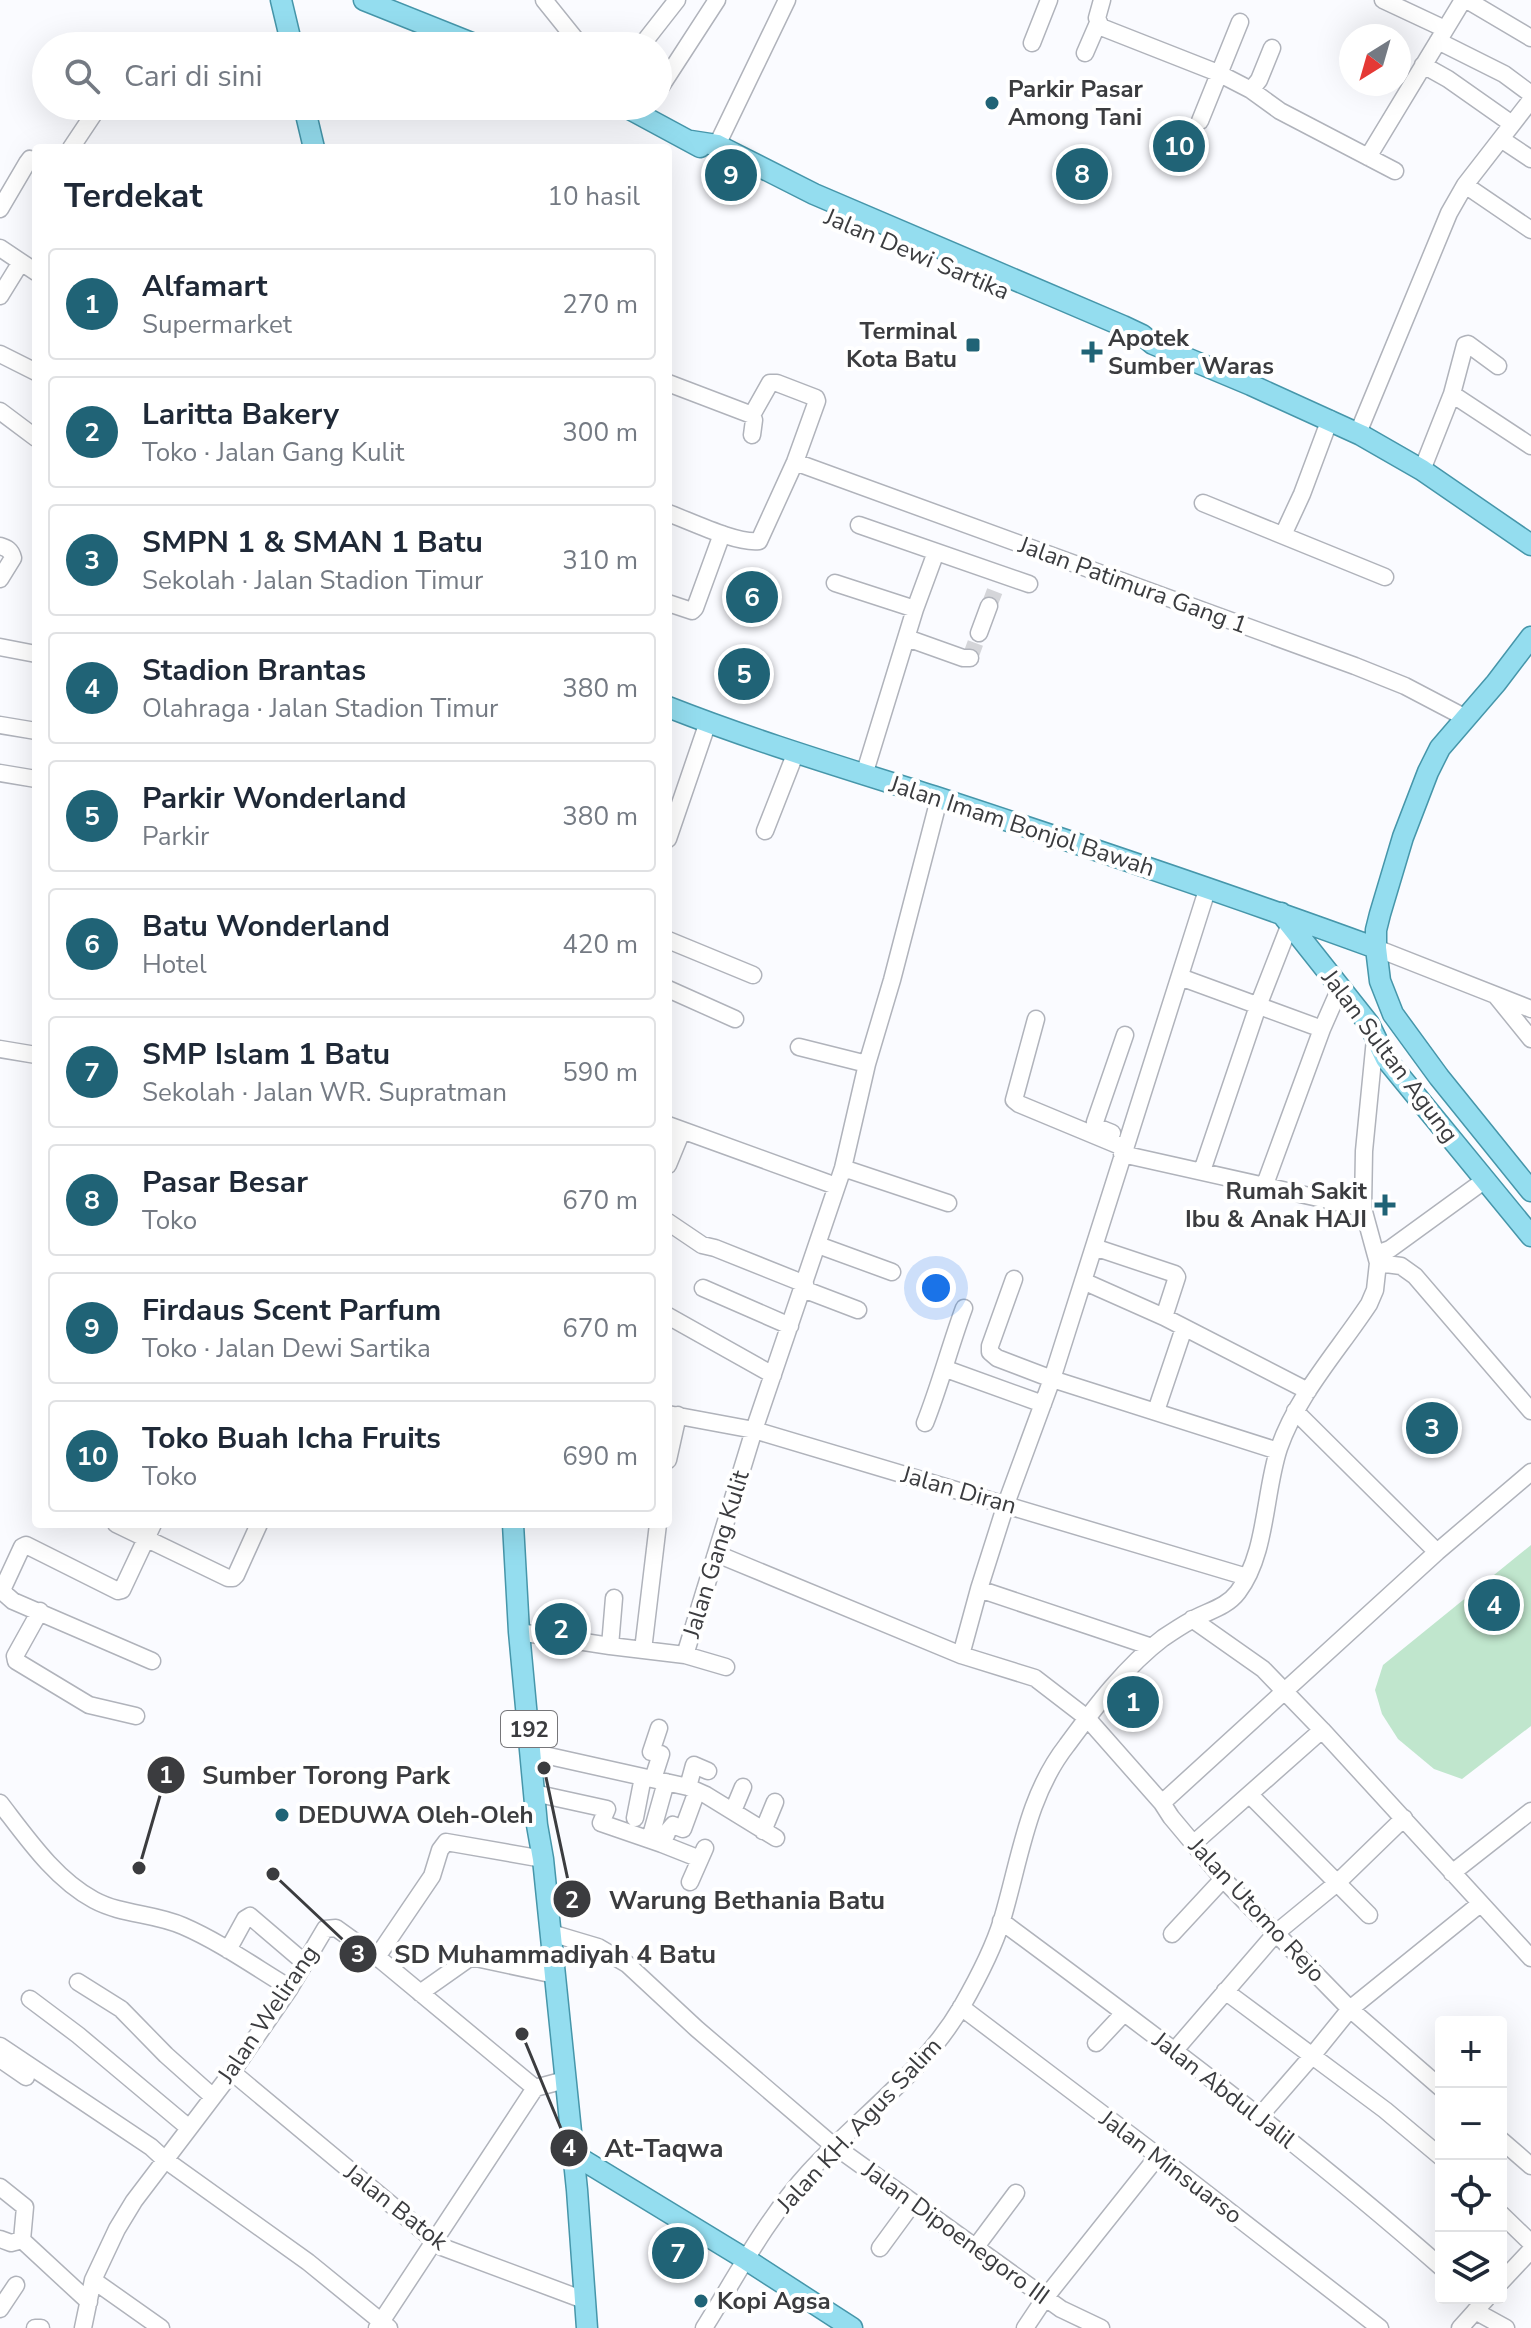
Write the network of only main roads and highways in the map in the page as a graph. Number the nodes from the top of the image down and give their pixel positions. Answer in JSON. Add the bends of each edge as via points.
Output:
{"nodes":[{"id":1,"x":364,"y":0,"type":"edge"},
{"id":2,"x":285,"y":6,"type":"edge"},
{"id":3,"x":290,"y":32,"type":"edge"},
{"id":4,"x":444,"y":32,"type":"edge"},
{"id":5,"x":307,"y":120,"type":"edge"},
{"id":6,"x":656,"y":120,"type":"edge"},
{"id":7,"x":691,"y":141,"type":"junction"},
{"id":8,"x":313,"y":144,"type":"edge"},
{"id":9,"x":811,"y":201,"type":"junction"},
{"id":10,"x":1531,"y":545,"type":"edge"},
{"id":11,"x":1531,"y":637,"type":"edge"},
{"id":12,"x":672,"y":708,"type":"edge"},
{"id":13,"x":1285,"y":918,"type":"junction"},
{"id":14,"x":1331,"y":932,"type":"junction"},
{"id":15,"x":1376,"y":948,"type":"junction"},
{"id":16,"x":1313,"y":953,"type":"junction"},
{"id":17,"x":1485,"y":1136,"type":"junction"},
{"id":18,"x":1464,"y":1153,"type":"junction"},
{"id":19,"x":1531,"y":1191,"type":"edge"},
{"id":20,"x":1531,"y":1236,"type":"edge"},
{"id":21,"x":513,"y":1528,"type":"edge"},
{"id":22,"x":573,"y":2154,"type":"junction"},
{"id":23,"x":616,"y":2181,"type":"junction"},
{"id":24,"x":577,"y":2190,"type":"junction"},
{"id":25,"x":587,"y":2328,"type":"edge"},
{"id":26,"x":852,"y":2328,"type":"edge"}],
"edges":[{"from":1,"to":4,"type":"main road"},
{"from":2,"to":3,"type":"main road"},
{"from":5,"to":8,"type":"main road"},
{"from":6,"to":7,"type":"main road","name":"Jalan Dewi Sartika"},
{"from":7,"to":9,"type":"main road","name":"Jalan Dewi Sartika","via":[[720,161]]},
{"from":7,"to":9,"type":"main road","name":"Jalan Dewi Sartika","via":[[717,145]]},
{"from":9,"to":10,"type":"main road","name":"Jalan Dewi Sartika","via":[[1123,326],[1153,344],[1330,419],[1422,470]]},
{"from":11,"to":15,"type":"main road","via":[[1440,748],[1428,772],[1386,892]]},
{"from":12,"to":13,"type":"main road","name":"Jalan Imam Bonjol Bawah","via":[[1208,887]]},
{"from":13,"to":14,"type":"main road","name":"Jalan Imam Bonjol Bawah"},
{"from":13,"to":16,"type":"main road","name":"Jalan Sultan Agung"},
{"from":14,"to":15,"type":"main road","name":"Jalan Imam Bonjol Bawah"},
{"from":14,"to":16,"type":"main road","via":[[1314,937]]},
{"from":15,"to":17,"type":"main road","name":"Jalan Sultan Agung","via":[[1380,981],[1393,1014]]},
{"from":16,"to":18,"type":"main road","name":"Jalan Sultan Agung","via":[[1369,1024],[1386,1059]]},
{"from":17,"to":18,"type":"main road","via":[[1484,1147]]},
{"from":17,"to":19,"type":"main road","name":"Jalan Sultan Agung"},
{"from":18,"to":20,"type":"main road","name":"Jalan Sultan Agung"},
{"from":21,"to":22,"type":"main road","number":"192","via":[[534,1793]]},
{"from":22,"to":23,"type":"main road"},
{"from":22,"to":24,"type":"main road","number":"192"},
{"from":23,"to":24,"type":"main road"},
{"from":23,"to":26,"type":"main road"},
{"from":24,"to":25,"type":"main road","number":"192"}]}
